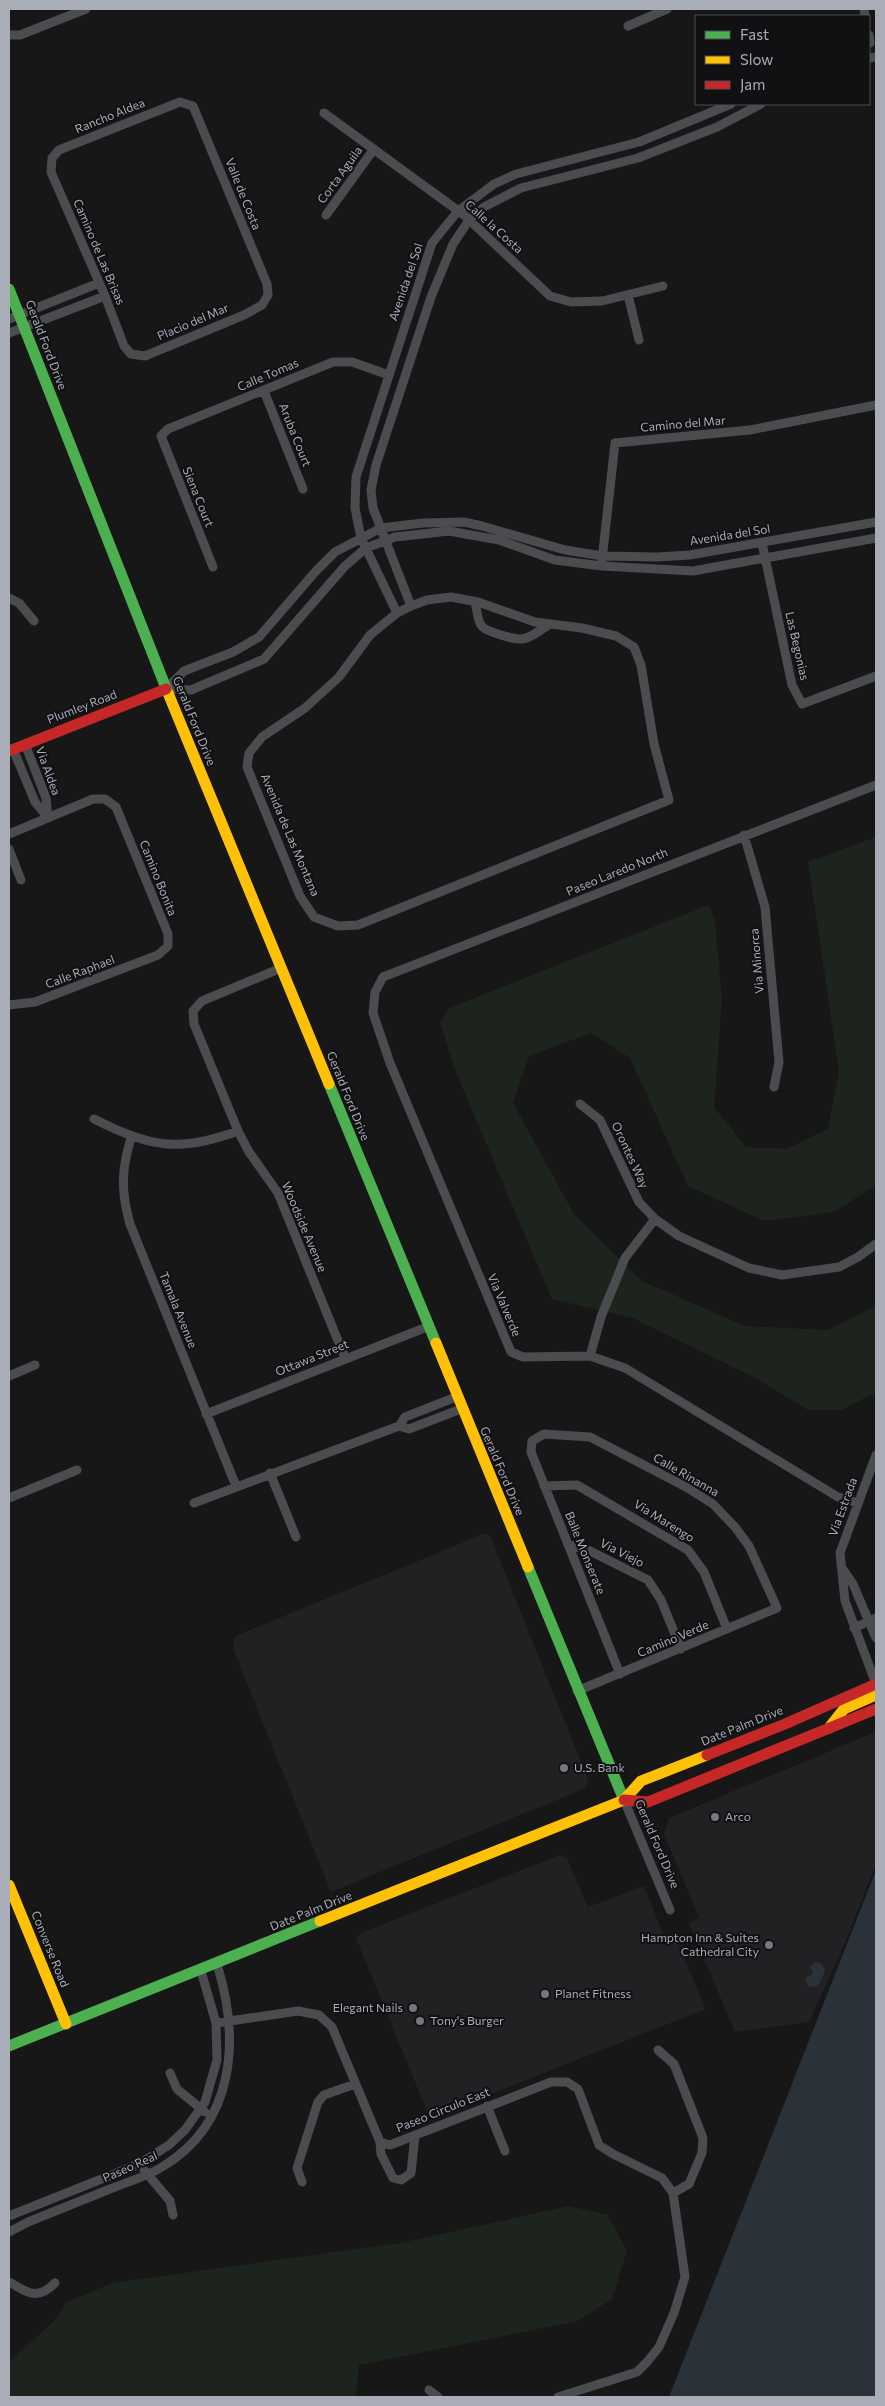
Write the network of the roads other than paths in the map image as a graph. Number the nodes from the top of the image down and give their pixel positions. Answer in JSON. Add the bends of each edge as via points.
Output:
{"nodes":[{"id":1,"x":86,"y":9,"type":"edge"},
{"id":2,"x":667,"y":9,"type":"edge"},
{"id":3,"x":628,"y":26,"type":"dead end"},
{"id":4,"x":9,"y":35,"type":"edge"},
{"id":5,"x":180,"y":102,"type":"joint"},
{"id":6,"x":729,"y":105,"type":"edge"},
{"id":7,"x":759,"y":105,"type":"edge"},
{"id":8,"x":324,"y":113,"type":"dead end"},
{"id":9,"x":374,"y":150,"type":"junction"},
{"id":10,"x":52,"y":158,"type":"joint"},
{"id":11,"x":458,"y":211,"type":"junction"},
{"id":12,"x":326,"y":215,"type":"dead end"},
{"id":13,"x":470,"y":220,"type":"junction"},
{"id":14,"x":99,"y":283,"type":"junction"},
{"id":15,"x":663,"y":286,"type":"dead end"},
{"id":16,"x":9,"y":289,"type":"edge"},
{"id":17,"x":628,"y":295,"type":"junction"},
{"id":18,"x":105,"y":296,"type":"junction"},
{"id":19,"x":262,"y":305,"type":"joint"},
{"id":20,"x":14,"y":317,"type":"edge"},
{"id":21,"x":24,"y":327,"type":"junction"},
{"id":22,"x":9,"y":333,"type":"edge"},
{"id":23,"x":639,"y":340,"type":"dead end"},
{"id":24,"x":131,"y":354,"type":"joint"},
{"id":25,"x":389,"y":375,"type":"junction"},
{"id":26,"x":264,"y":391,"type":"junction"},
{"id":27,"x":876,"y":405,"type":"edge"},
{"id":28,"x":161,"y":436,"type":"joint"},
{"id":29,"x":303,"y":489,"type":"dead end"},
{"id":30,"x":876,"y":522,"type":"edge"},
{"id":31,"x":381,"y":528,"type":"junction"},
{"id":32,"x":362,"y":538,"type":"junction"},
{"id":33,"x":876,"y":538,"type":"edge"},
{"id":34,"x":385,"y":540,"type":"junction"},
{"id":35,"x":762,"y":543,"type":"junction"},
{"id":36,"x":366,"y":548,"type":"junction"},
{"id":37,"x":602,"y":556,"type":"junction"},
{"id":38,"x":765,"y":558,"type":"junction"},
{"id":39,"x":602,"y":566,"type":"junction"},
{"id":40,"x":213,"y":567,"type":"dead end"},
{"id":41,"x":9,"y":598,"type":"edge"},
{"id":42,"x":475,"y":602,"type":"junction"},
{"id":43,"x":411,"y":606,"type":"junction"},
{"id":44,"x":397,"y":613,"type":"junction"},
{"id":45,"x":34,"y":621,"type":"dead end"},
{"id":46,"x":550,"y":624,"type":"junction"},
{"id":47,"x":876,"y":676,"type":"edge"},
{"id":48,"x":166,"y":689,"type":"junction"},
{"id":49,"x":25,"y":744,"type":"junction"},
{"id":50,"x":11,"y":750,"type":"edge"},
{"id":51,"x":876,"y":785,"type":"edge"},
{"id":52,"x":48,"y":818,"type":"junction"},
{"id":53,"x":9,"y":834,"type":"edge"},
{"id":54,"x":744,"y":836,"type":"junction"},
{"id":55,"x":9,"y":848,"type":"edge"},
{"id":56,"x":21,"y":880,"type":"dead end"},
{"id":57,"x":158,"y":955,"type":"joint"},
{"id":58,"x":281,"y":968,"type":"junction"},
{"id":59,"x":375,"y":992,"type":"joint"},
{"id":60,"x":9,"y":1005,"type":"edge"},
{"id":61,"x":774,"y":1087,"type":"dead end"},
{"id":62,"x":580,"y":1104,"type":"dead end"},
{"id":63,"x":94,"y":1119,"type":"dead end"},
{"id":64,"x":238,"y":1131,"type":"junction"},
{"id":65,"x":131,"y":1138,"type":"junction"},
{"id":66,"x":655,"y":1219,"type":"junction"},
{"id":67,"x":876,"y":1244,"type":"edge"},
{"id":68,"x":427,"y":1327,"type":"junction"},
{"id":69,"x":590,"y":1356,"type":"junction"},
{"id":70,"x":345,"y":1358,"type":"junction"},
{"id":71,"x":35,"y":1365,"type":"dead end"},
{"id":72,"x":9,"y":1376,"type":"edge"},
{"id":73,"x":456,"y":1397,"type":"junction"},
{"id":74,"x":461,"y":1408,"type":"junction"},
{"id":75,"x":206,"y":1414,"type":"junction"},
{"id":76,"x":413,"y":1414,"type":"junction"},
{"id":77,"x":418,"y":1425,"type":"junction"},
{"id":78,"x":399,"y":1426,"type":"junction"},
{"id":79,"x":532,"y":1441,"type":"joint"},
{"id":80,"x":876,"y":1455,"type":"edge"},
{"id":81,"x":77,"y":1470,"type":"dead end"},
{"id":82,"x":270,"y":1473,"type":"junction"},
{"id":83,"x":236,"y":1486,"type":"junction"},
{"id":84,"x":544,"y":1486,"type":"junction"},
{"id":85,"x":9,"y":1498,"type":"edge"},
{"id":86,"x":194,"y":1503,"type":"dead end"},
{"id":87,"x":856,"y":1503,"type":"junction"},
{"id":88,"x":296,"y":1537,"type":"dead end"},
{"id":89,"x":569,"y":1545,"type":"junction"},
{"id":90,"x":842,"y":1568,"type":"junction"},
{"id":91,"x":777,"y":1608,"type":"joint"},
{"id":92,"x":873,"y":1620,"type":"edge"},
{"id":93,"x":854,"y":1628,"type":"junction"},
{"id":94,"x":727,"y":1629,"type":"junction"},
{"id":95,"x":876,"y":1638,"type":"edge"},
{"id":96,"x":681,"y":1649,"type":"junction"},
{"id":97,"x":620,"y":1674,"type":"junction"},
{"id":98,"x":876,"y":1684,"type":"edge"},
{"id":99,"x":577,"y":1691,"type":"junction"},
{"id":100,"x":876,"y":1695,"type":"edge"},
{"id":101,"x":876,"y":1709,"type":"edge"},
{"id":102,"x":829,"y":1728,"type":"junction"},
{"id":103,"x":624,"y":1800,"type":"junction"},
{"id":104,"x":9,"y":1884,"type":"edge"},
{"id":105,"x":670,"y":1910,"type":"dead end"},
{"id":106,"x":217,"y":1964,"type":"junction"},
{"id":107,"x":201,"y":1971,"type":"junction"},
{"id":108,"x":230,"y":2022,"type":"junction"},
{"id":109,"x":66,"y":2024,"type":"junction"},
{"id":110,"x":216,"y":2024,"type":"junction"},
{"id":111,"x":9,"y":2046,"type":"edge"},
{"id":112,"x":658,"y":2050,"type":"dead end"},
{"id":113,"x":170,"y":2073,"type":"dead end"},
{"id":114,"x":354,"y":2084,"type":"junction"},
{"id":115,"x":487,"y":2106,"type":"junction"},
{"id":116,"x":200,"y":2109,"type":"junction"},
{"id":117,"x":212,"y":2116,"type":"junction"},
{"id":118,"x":415,"y":2135,"type":"junction"},
{"id":119,"x":380,"y":2142,"type":"junction"},
{"id":120,"x":505,"y":2151,"type":"dead end"},
{"id":121,"x":139,"y":2164,"type":"junction"},
{"id":122,"x":147,"y":2174,"type":"junction"},
{"id":123,"x":302,"y":2182,"type":"dead end"},
{"id":124,"x":673,"y":2193,"type":"junction"},
{"id":125,"x":48,"y":2200,"type":"junction"},
{"id":126,"x":53,"y":2212,"type":"junction"},
{"id":127,"x":9,"y":2216,"type":"edge"},
{"id":128,"x":173,"y":2216,"type":"dead end"},
{"id":129,"x":9,"y":2232,"type":"edge"},
{"id":130,"x":9,"y":2282,"type":"edge"},
{"id":131,"x":55,"y":2283,"type":"dead end"},
{"id":132,"x":429,"y":2390,"type":"dead end"},
{"id":133,"x":438,"y":2397,"type":"edge"},
{"id":134,"x":558,"y":2397,"type":"edge"}],
"edges":[{"from":1,"to":4,"type":"street","via":[[20,35]]},
{"from":2,"to":3,"type":"street"},
{"from":5,"to":10,"type":"street","name":"Rancho Aldea","via":[[59,150]]},
{"from":5,"to":19,"type":"street","name":"Valle de Costa","via":[[194,106],[267,284],[268,295]]},
{"from":6,"to":11,"type":"street","name":"Avenida del Sol","via":[[639,142],[516,174],[494,184]]},
{"from":7,"to":13,"type":"street","via":[[717,127],[638,158],[522,188],[484,207]]},
{"from":8,"to":9,"type":"street","name":"Calle la Costa"},
{"from":9,"to":11,"type":"street","name":"Calle la Costa"},
{"from":9,"to":12,"type":"street","name":"Corta Aguila"},
{"from":10,"to":14,"type":"street","name":"Camino de Las Brisas","via":[[51,172]]},
{"from":11,"to":13,"type":"street","name":"Calle la Costa"},
{"from":11,"to":25,"type":"street","name":"Avenida del Sol","via":[[432,243]]},
{"from":13,"to":17,"type":"street","name":"Calle la Costa","via":[[550,296],[571,302],[602,301]]},
{"from":13,"to":31,"type":"street","via":[[453,244],[431,297],[376,465],[371,490],[373,508]]},
{"from":14,"to":18,"type":"street","name":"Camino de Las Brisas"},
{"from":14,"to":20,"type":"street"},
{"from":15,"to":17,"type":"street","name":"Calle la Costa"},
{"from":16,"to":20,"type":"main road","name":"Gerald Ford Drive"},
{"from":17,"to":23,"type":"street"},
{"from":18,"to":21,"type":"street"},
{"from":18,"to":24,"type":"street","name":"Camino de Las Brisas","via":[[124,346]]},
{"from":19,"to":24,"type":"street","name":"Placio del Mar","via":[[145,356]]},
{"from":20,"to":21,"type":"main road","name":"Gerald Ford Drive"},
{"from":21,"to":22,"type":"street"},
{"from":21,"to":48,"type":"main road","name":"Gerald Ford Drive"},
{"from":25,"to":26,"type":"street","name":"Calle Tomas","via":[[352,362],[333,362]]},
{"from":25,"to":32,"type":"street","name":"Avenida del Sol","via":[[356,477],[355,508]]},
{"from":26,"to":28,"type":"street","name":"Calle Tomas","via":[[168,429]]},
{"from":26,"to":29,"type":"street","name":"Aruba Court"},
{"from":27,"to":37,"type":"street","name":"Camino del Mar","via":[[750,430],[615,443]]},
{"from":28,"to":40,"type":"street","name":"Siena Court"},
{"from":30,"to":35,"type":"street","name":"Avenida del Sol"},
{"from":31,"to":32,"type":"street","name":"Avenida del Sol"},
{"from":31,"to":34,"type":"street"},
{"from":31,"to":37,"type":"street","name":"Avenida del Sol","via":[[464,522],[565,550]]},
{"from":32,"to":36,"type":"street","name":"Avenida del Sol"},
{"from":32,"to":48,"type":"street","name":"Avenida del Sol","via":[[335,552],[260,637],[233,652],[184,671]]},
{"from":33,"to":38,"type":"street"},
{"from":34,"to":36,"type":"street"},
{"from":34,"to":39,"type":"street","via":[[449,531],[499,540],[555,560]]},
{"from":34,"to":43,"type":"street"},
{"from":35,"to":37,"type":"street","name":"Avenida del Sol","via":[[690,555]]},
{"from":35,"to":38,"type":"street","name":"Las Begonias"},
{"from":36,"to":44,"type":"street","name":"Avenida del Sol"},
{"from":36,"to":48,"type":"street","via":[[317,596],[264,659],[191,690]]},
{"from":37,"to":39,"type":"street","name":"Camino del Mar"},
{"from":38,"to":39,"type":"street","via":[[693,571]]},
{"from":38,"to":47,"type":"street","name":"Las Begonias","via":[[792,685],[802,704]]},
{"from":41,"to":45,"type":"street","via":[[19,602]]},
{"from":42,"to":43,"type":"street","name":"Avenida de Las Montana","via":[[451,597]]},
{"from":42,"to":46,"type":"street","name":"Avenida de Las Montana"},
{"from":42,"to":46,"type":"street","via":[[484,629],[516,640]]},
{"from":43,"to":44,"type":"street","name":"Avenida de Las Montana"},
{"from":44,"to":46,"type":"street","name":"Avenida de Las Montana","via":[[370,635],[339,677],[305,708],[262,738],[249,753],[247,766],[300,896],[314,917],[338,926],[358,925],[669,800],[654,744],[642,665],[634,647],[616,636]]},
{"from":48,"to":49,"type":"main road","name":"Plumley Road"},
{"from":48,"to":58,"type":"main road","name":"Gerald Ford Drive"},
{"from":49,"to":50,"type":"main road","name":"Plumley Road"},
{"from":49,"to":52,"type":"street","name":"Via Aldea","via":[[46,798]]},
{"from":50,"to":52,"type":"street","name":"Via Aldea","via":[[35,802]]},
{"from":51,"to":54,"type":"street","name":"Paseo Laredo North"},
{"from":52,"to":53,"type":"street"},
{"from":52,"to":57,"type":"street","name":"Camino Bonita","via":[[93,799],[105,799],[116,807],[168,934],[168,946]]},
{"from":54,"to":59,"type":"street","name":"Paseo Laredo North","via":[[383,977]]},
{"from":54,"to":61,"type":"street","name":"Via Minorca","via":[[765,908],[779,1062]]},
{"from":55,"to":56,"type":"street"},
{"from":57,"to":60,"type":"street","name":"Calle Raphael","via":[[35,1002]]},
{"from":58,"to":64,"type":"street","name":"Woodside Avenue","via":[[202,1001],[193,1011],[194,1024]]},
{"from":58,"to":68,"type":"main road","name":"Gerald Ford Drive"},
{"from":59,"to":69,"type":"street","name":"Via Valverde","via":[[372,1013],[390,1063],[510,1352],[523,1357]]},
{"from":62,"to":66,"type":"street","name":"Orontes Way","via":[[600,1120],[639,1202]]},
{"from":63,"to":65,"type":"street"},
{"from":64,"to":65,"type":"street","via":[[190,1145]]},
{"from":64,"to":70,"type":"street","name":"Woodside Avenue","via":[[278,1193]]},
{"from":65,"to":75,"type":"street","name":"Tamala Avenue","via":[[124,1160],[124,1202]]},
{"from":66,"to":67,"type":"street","name":"Orontes Way","via":[[679,1236],[732,1261],[782,1275],[839,1267]]},
{"from":66,"to":69,"type":"street","via":[[625,1258],[601,1317]]},
{"from":68,"to":70,"type":"street","name":"Ottawa Street"},
{"from":68,"to":73,"type":"main road","name":"Gerald Ford Drive"},
{"from":69,"to":87,"type":"street","name":"Via Valverde","via":[[625,1368],[838,1497]]},
{"from":70,"to":75,"type":"street","name":"Ottawa Street"},
{"from":71,"to":72,"type":"street"},
{"from":73,"to":74,"type":"main road","name":"Gerald Ford Drive"},
{"from":73,"to":76,"type":"street"},
{"from":74,"to":77,"type":"street"},
{"from":74,"to":99,"type":"main road","name":"Gerald Ford Drive"},
{"from":75,"to":83,"type":"street","name":"Tamala Avenue"},
{"from":76,"to":77,"type":"street"},
{"from":76,"to":78,"type":"street","via":[[403,1418]]},
{"from":77,"to":78,"type":"street","via":[[409,1429]]},
{"from":78,"to":82,"type":"street"},
{"from":79,"to":84,"type":"street","name":"Balle Monserate","via":[[531,1452]]},
{"from":79,"to":91,"type":"street","name":"Calle Rinanna","via":[[544,1434],[590,1437],[713,1504],[749,1546]]},
{"from":80,"to":87,"type":"street","name":"Via Estrada"},
{"from":81,"to":85,"type":"street"},
{"from":82,"to":83,"type":"street"},
{"from":82,"to":88,"type":"street"},
{"from":83,"to":86,"type":"street"},
{"from":84,"to":89,"type":"street","name":"Balle Monserate"},
{"from":84,"to":94,"type":"street","name":"Via Marengo","via":[[577,1485],[688,1550],[704,1572]]},
{"from":87,"to":90,"type":"street","name":"Via Estrada","via":[[840,1553]]},
{"from":89,"to":96,"type":"street","name":"Via Viejo","via":[[586,1548],[648,1580],[661,1600]]},
{"from":89,"to":97,"type":"street","name":"Balle Monserate"},
{"from":90,"to":92,"type":"street"},
{"from":90,"to":93,"type":"street","name":"Via Estrada","via":[[845,1602]]},
{"from":91,"to":94,"type":"street","name":"Camino Verde"},
{"from":92,"to":93,"type":"street"},
{"from":92,"to":95,"type":"street"},
{"from":93,"to":98,"type":"street","name":"Via Estrada"},
{"from":94,"to":96,"type":"street","name":"Camino Verde"},
{"from":96,"to":97,"type":"street","name":"Camino Verde"},
{"from":97,"to":99,"type":"street","name":"Camino Verde"},
{"from":98,"to":103,"type":"main road","name":"Date Palm Drive","via":[[642,1780]]},
{"from":99,"to":103,"type":"main road","name":"Gerald Ford Drive"},
{"from":100,"to":102,"type":"main road","via":[[844,1709]]},
{"from":101,"to":102,"type":"main road","name":"Date Palm Drive"},
{"from":102,"to":103,"type":"main road","name":"Date Palm Drive","via":[[648,1802]]},
{"from":103,"to":105,"type":"street","name":"Gerald Ford Drive"},
{"from":103,"to":106,"type":"main road","name":"Date Palm Drive"},
{"from":104,"to":109,"type":"main road","name":"Converse Road"},
{"from":106,"to":107,"type":"main road","name":"Date Palm Drive"},
{"from":106,"to":108,"type":"street","name":"Paseo Real"},
{"from":107,"to":109,"type":"main road","name":"Date Palm Drive"},
{"from":107,"to":110,"type":"street","name":"Paseo Real"},
{"from":108,"to":110,"type":"street"},
{"from":108,"to":114,"type":"street","via":[[298,2011],[319,2015],[332,2027]]},
{"from":108,"to":117,"type":"street","name":"Paseo Real","via":[[227,2070]]},
{"from":109,"to":111,"type":"main road","name":"Date Palm Drive"},
{"from":110,"to":116,"type":"street","name":"Paseo Real","via":[[218,2051],[215,2071]]},
{"from":112,"to":124,"type":"street","via":[[674,2064],[703,2138],[702,2153],[689,2184]]},
{"from":113,"to":116,"type":"street","via":[[177,2089]]},
{"from":114,"to":119,"type":"street"},
{"from":114,"to":123,"type":"street","via":[[324,2095],[318,2102],[297,2168]]},
{"from":115,"to":118,"type":"street","name":"Paseo Circulo East"},
{"from":115,"to":120,"type":"street"},
{"from":115,"to":124,"type":"street","name":"Paseo Circulo East","via":[[551,2082],[567,2082],[578,2089],[599,2145],[662,2178]]},
{"from":116,"to":117,"type":"street"},
{"from":116,"to":121,"type":"street","name":"Paseo Real","via":[[178,2138]]},
{"from":117,"to":122,"type":"street","name":"Paseo Real","via":[[181,2152]]},
{"from":118,"to":119,"type":"street","name":"Paseo Circulo East","via":[[390,2145]]},
{"from":118,"to":119,"type":"street","via":[[411,2173],[401,2180],[394,2178],[381,2154]]},
{"from":121,"to":122,"type":"street"},
{"from":121,"to":125,"type":"street","name":"Paseo Real"},
{"from":122,"to":126,"type":"street","name":"Paseo Real"},
{"from":122,"to":128,"type":"street","via":[[170,2201]]},
{"from":124,"to":134,"type":"street","via":[[685,2277],[659,2347],[637,2372]]},
{"from":125,"to":126,"type":"street"},
{"from":125,"to":127,"type":"street","name":"Paseo Real"},
{"from":126,"to":129,"type":"street","name":"Paseo Real"},
{"from":130,"to":131,"type":"street","via":[[38,2295]]},
{"from":132,"to":133,"type":"street"}]}
